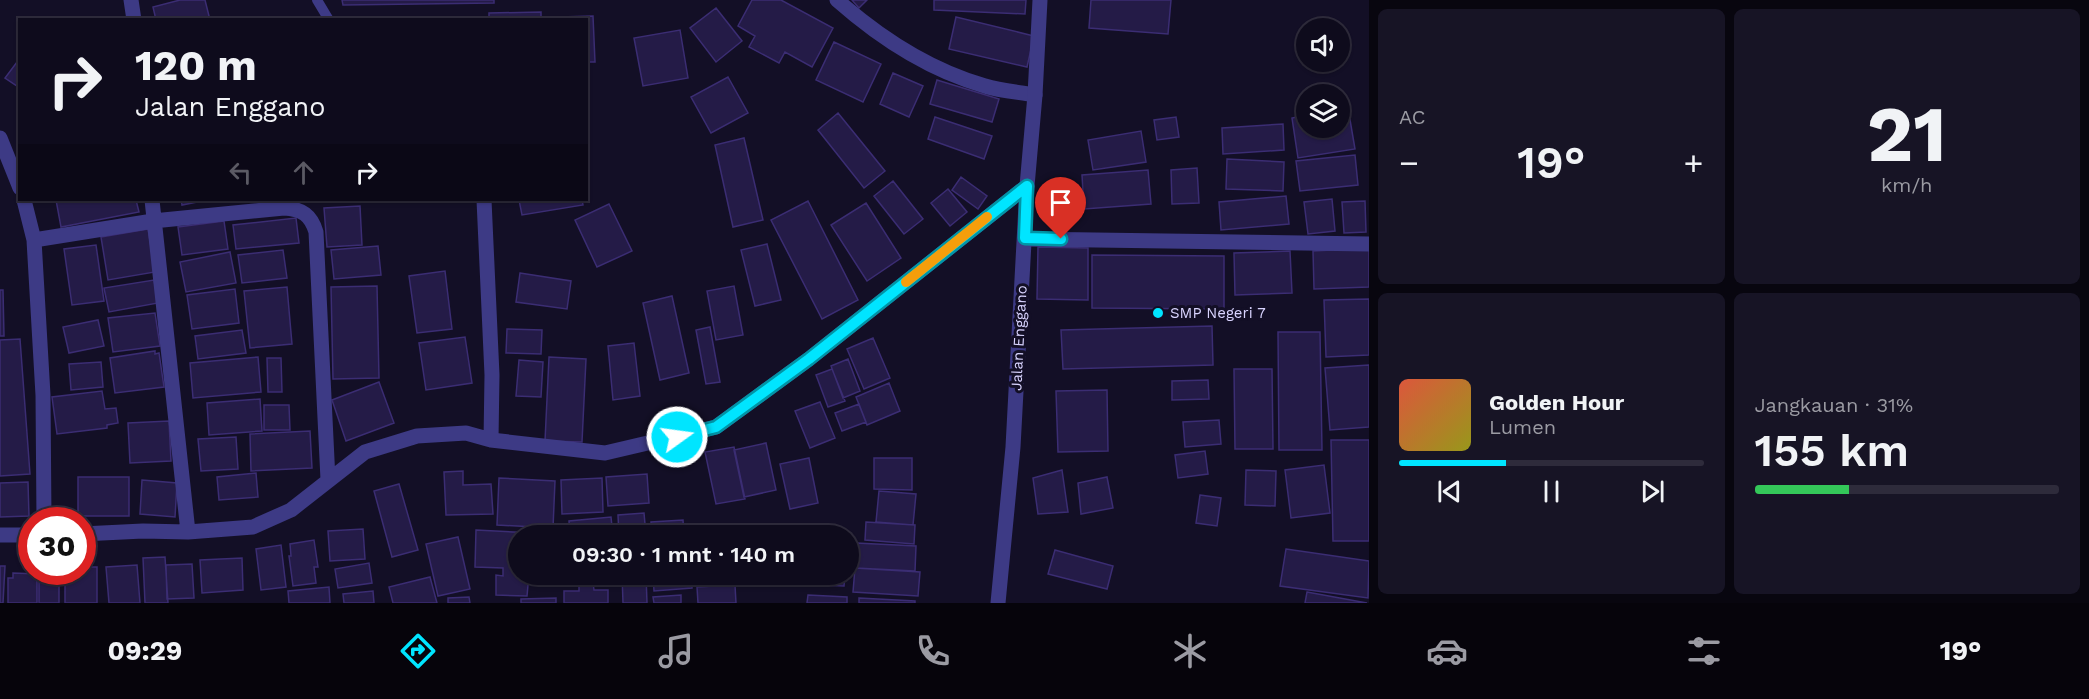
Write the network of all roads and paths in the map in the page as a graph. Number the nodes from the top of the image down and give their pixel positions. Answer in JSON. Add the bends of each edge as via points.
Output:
{"nodes":[{"id":1,"x":131,"y":0,"type":"edge"},
{"id":2,"x":317,"y":0,"type":"edge"},
{"id":3,"x":837,"y":0,"type":"edge"},
{"id":4,"x":1040,"y":0,"type":"edge"},
{"id":5,"x":134,"y":18,"type":"edge"},
{"id":6,"x":328,"y":18,"type":"edge"},
{"id":7,"x":1035,"y":95,"type":"junction"},
{"id":8,"x":0,"y":138,"type":"edge"},
{"id":9,"x":18,"y":183,"type":"edge"},
{"id":10,"x":1027,"y":186,"type":"junction"},
{"id":11,"x":24,"y":201,"type":"edge"},
{"id":12,"x":152,"y":201,"type":"edge"},
{"id":13,"x":484,"y":201,"type":"edge"},
{"id":14,"x":153,"y":221,"type":"junction"},
{"id":15,"x":1025,"y":238,"type":"junction"},
{"id":16,"x":34,"y":240,"type":"junction"},
{"id":17,"x":1369,"y":244,"type":"edge"},
{"id":18,"x":491,"y":440,"type":"junction"},
{"id":19,"x":328,"y":480,"type":"junction"},
{"id":20,"x":44,"y":507,"type":"edge"},
{"id":21,"x":188,"y":532,"type":"junction"},
{"id":22,"x":96,"y":533,"type":"edge"},
{"id":23,"x":0,"y":535,"type":"edge"},
{"id":24,"x":18,"y":535,"type":"edge"},
{"id":25,"x":998,"y":603,"type":"edge"}],
"edges":[{"from":1,"to":5,"type":"street"},
{"from":2,"to":6,"type":"lane"},
{"from":3,"to":7,"type":"street","via":[[900,49],[940,69],[985,86]]},
{"from":4,"to":7,"type":"street","name":"Jalan Enggano"},
{"from":7,"to":10,"type":"street","name":"Jalan Enggano"},
{"from":8,"to":9,"type":"street"},
{"from":10,"to":15,"type":"street","name":"Jalan Enggano"},
{"from":10,"to":18,"type":"street","via":[[809,359],[716,427],[605,453]]},
{"from":11,"to":16,"type":"street"},
{"from":12,"to":14,"type":"street"},
{"from":13,"to":18,"type":"street"},
{"from":14,"to":16,"type":"street"},
{"from":14,"to":19,"type":"street","via":[[284,208],[304,212],[312,220],[316,232]]},
{"from":14,"to":21,"type":"street"},
{"from":15,"to":17,"type":"street"},
{"from":15,"to":25,"type":"street","name":"Jalan Enggano","via":[[1013,447]]},
{"from":16,"to":20,"type":"street","via":[[43,395]]},
{"from":18,"to":19,"type":"street","via":[[466,433],[417,436],[365,452]]},
{"from":19,"to":21,"type":"street","via":[[291,510],[254,527]]},
{"from":21,"to":22,"type":"street"},
{"from":23,"to":24,"type":"street"}]}
